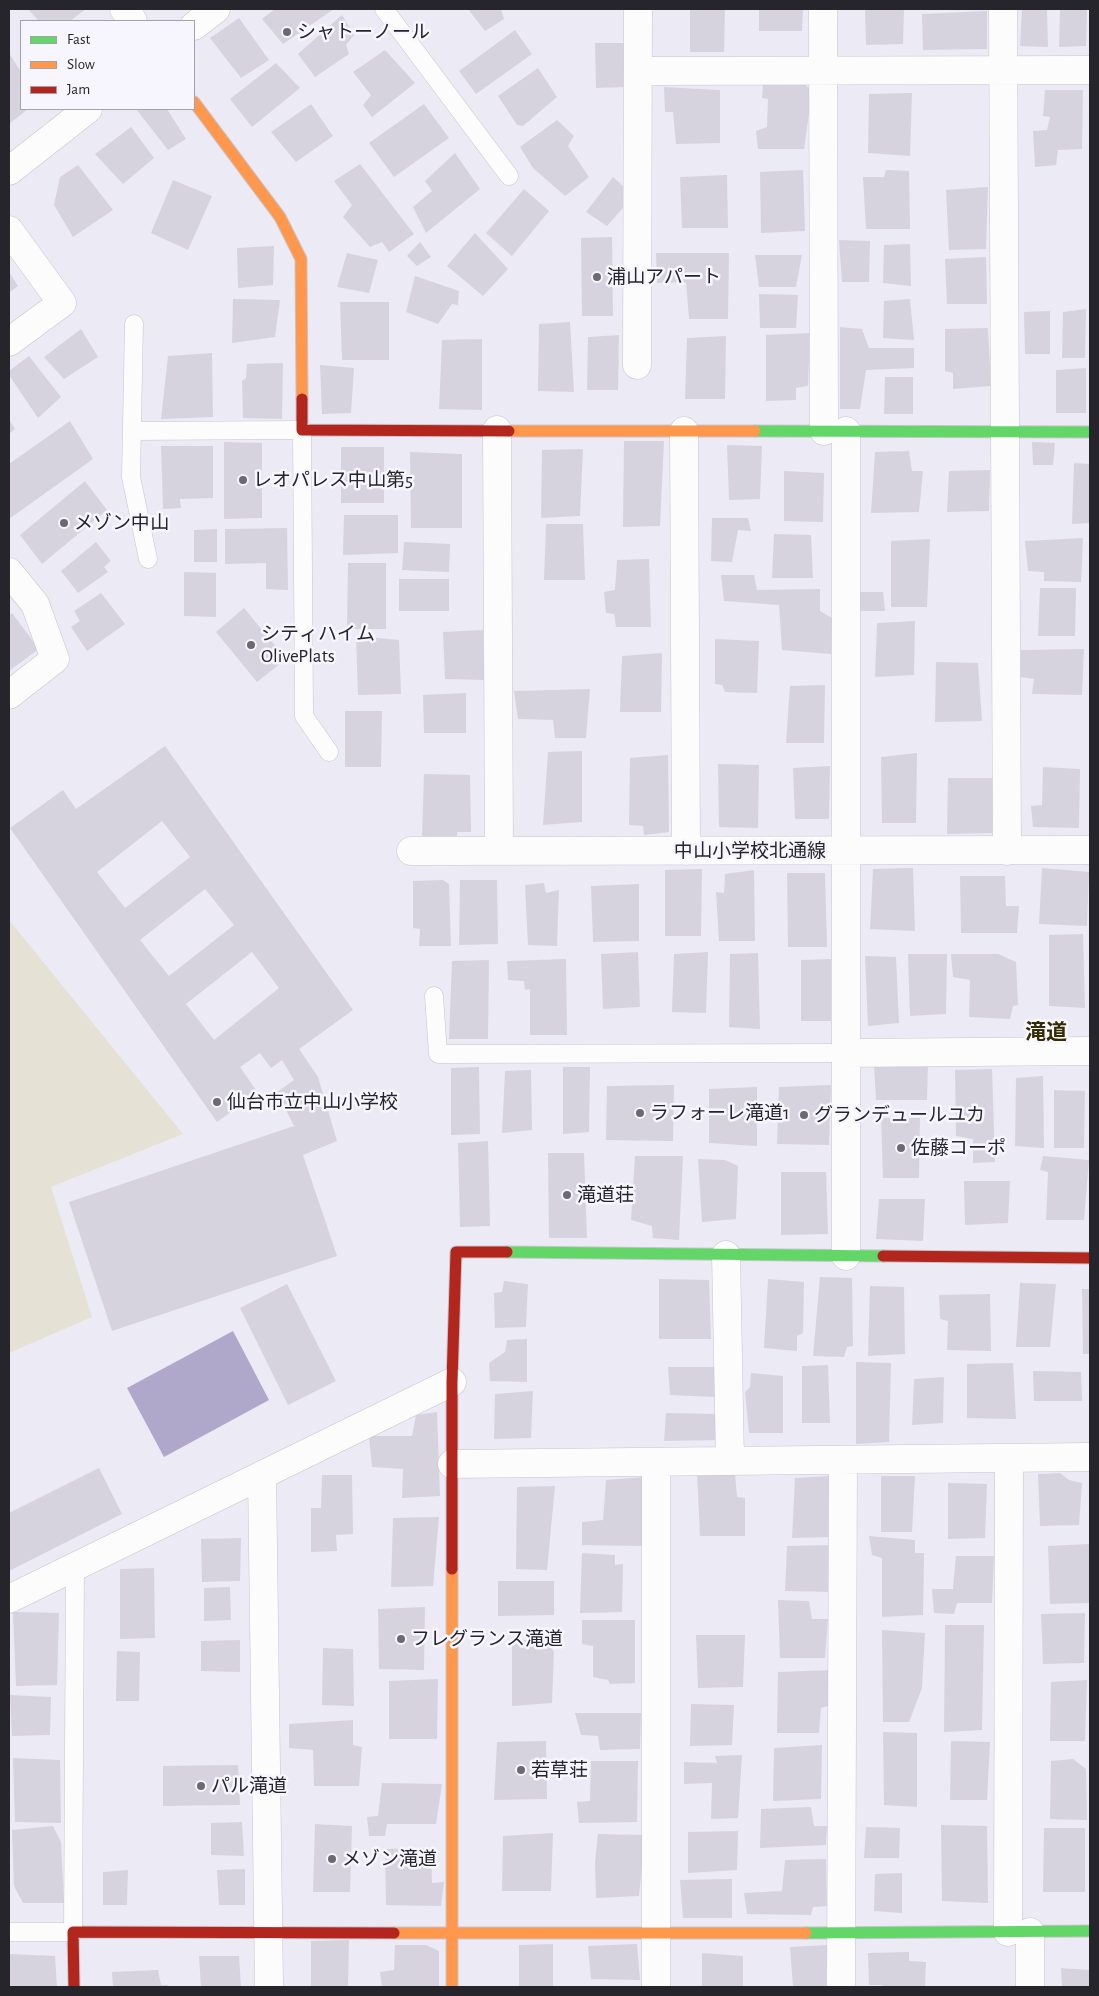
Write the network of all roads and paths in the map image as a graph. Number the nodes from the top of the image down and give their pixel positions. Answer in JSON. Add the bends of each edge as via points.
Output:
{"nodes":[{"id":1,"x":124,"y":9,"type":"edge"},
{"id":2,"x":216,"y":9,"type":"edge"},
{"id":3,"x":384,"y":9,"type":"edge"},
{"id":4,"x":638,"y":9,"type":"edge"},
{"id":5,"x":822,"y":9,"type":"edge"},
{"id":6,"x":1003,"y":9,"type":"edge"},
{"id":7,"x":132,"y":20,"type":"edge"},
{"id":8,"x":195,"y":25,"type":"edge"},
{"id":9,"x":1003,"y":70,"type":"junction"},
{"id":10,"x":1090,"y":70,"type":"edge"},
{"id":11,"x":638,"y":71,"type":"junction"},
{"id":12,"x":823,"y":71,"type":"junction"},
{"id":13,"x":195,"y":103,"type":"edge"},
{"id":14,"x":87,"y":110,"type":"edge"},
{"id":15,"x":9,"y":171,"type":"edge"},
{"id":16,"x":509,"y":176,"type":"dead end"},
{"id":17,"x":9,"y":230,"type":"edge"},
{"id":18,"x":134,"y":324,"type":"dead end"},
{"id":19,"x":9,"y":342,"type":"edge"},
{"id":20,"x":637,"y":365,"type":"dead end"},
{"id":21,"x":302,"y":430,"type":"junction"},
{"id":22,"x":497,"y":430,"type":"junction"},
{"id":23,"x":132,"y":431,"type":"junction"},
{"id":24,"x":684,"y":431,"type":"junction"},
{"id":25,"x":835,"y":431,"type":"junction"},
{"id":26,"x":1006,"y":432,"type":"junction"},
{"id":27,"x":1090,"y":432,"type":"edge"},
{"id":28,"x":148,"y":559,"type":"dead end"},
{"id":29,"x":9,"y":572,"type":"edge"},
{"id":30,"x":9,"y":695,"type":"edge"},
{"id":31,"x":329,"y":752,"type":"dead end"},
{"id":32,"x":1090,"y":850,"type":"edge"},
{"id":33,"x":411,"y":851,"type":"dead end"},
{"id":34,"x":499,"y":851,"type":"junction"},
{"id":35,"x":686,"y":851,"type":"junction"},
{"id":36,"x":846,"y":851,"type":"junction"},
{"id":37,"x":1007,"y":851,"type":"junction"},
{"id":38,"x":434,"y":996,"type":"dead end"},
{"id":39,"x":1090,"y":1051,"type":"edge"},
{"id":40,"x":846,"y":1053,"type":"junction"},
{"id":41,"x":726,"y":1255,"type":"junction"},
{"id":42,"x":846,"y":1256,"type":"junction"},
{"id":43,"x":1090,"y":1258,"type":"edge"},
{"id":44,"x":452,"y":1382,"type":"junction"},
{"id":45,"x":1090,"y":1457,"type":"edge"},
{"id":46,"x":1009,"y":1458,"type":"junction"},
{"id":47,"x":843,"y":1460,"type":"junction"},
{"id":48,"x":730,"y":1461,"type":"junction"},
{"id":49,"x":656,"y":1462,"type":"junction"},
{"id":50,"x":452,"y":1464,"type":"junction"},
{"id":51,"x":262,"y":1475,"type":"junction"},
{"id":52,"x":75,"y":1567,"type":"junction"},
{"id":53,"x":9,"y":1599,"type":"edge"},
{"id":54,"x":269,"y":1931,"type":"junction"},
{"id":55,"x":1090,"y":1931,"type":"edge"},
{"id":56,"x":9,"y":1932,"type":"edge"},
{"id":57,"x":74,"y":1932,"type":"junction"},
{"id":58,"x":1019,"y":1932,"type":"junction"},
{"id":59,"x":841,"y":1933,"type":"junction"},
{"id":60,"x":452,"y":1934,"type":"junction"},
{"id":61,"x":656,"y":1934,"type":"junction"},
{"id":62,"x":74,"y":1987,"type":"edge"},
{"id":63,"x":269,"y":1987,"type":"edge"},
{"id":64,"x":452,"y":1987,"type":"edge"},
{"id":65,"x":656,"y":1987,"type":"edge"},
{"id":66,"x":841,"y":1987,"type":"edge"},
{"id":67,"x":1030,"y":1987,"type":"edge"}],
"edges":[{"from":1,"to":7,"type":"street"},
{"from":2,"to":8,"type":"street"},
{"from":3,"to":16,"type":"lane"},
{"from":4,"to":11,"type":"street"},
{"from":5,"to":12,"type":"street"},
{"from":6,"to":9,"type":"street"},
{"from":9,"to":10,"type":"street"},
{"from":9,"to":12,"type":"street"},
{"from":9,"to":26,"type":"street"},
{"from":11,"to":12,"type":"street"},
{"from":11,"to":20,"type":"street"},
{"from":12,"to":25,"type":"street"},
{"from":13,"to":21,"type":"street","via":[[280,217],[301,259]]},
{"from":14,"to":15,"type":"street"},
{"from":17,"to":19,"type":"street","via":[[62,303]]},
{"from":18,"to":23,"type":"lane"},
{"from":21,"to":22,"type":"street"},
{"from":21,"to":23,"type":"lane"},
{"from":21,"to":31,"type":"lane","via":[[304,716]]},
{"from":22,"to":24,"type":"street"},
{"from":22,"to":34,"type":"street"},
{"from":23,"to":28,"type":"lane","via":[[131,477]]},
{"from":24,"to":25,"type":"street"},
{"from":24,"to":35,"type":"street"},
{"from":25,"to":26,"type":"street"},
{"from":25,"to":36,"type":"street"},
{"from":26,"to":27,"type":"street"},
{"from":26,"to":37,"type":"street"},
{"from":29,"to":30,"type":"street","via":[[35,604],[55,658]]},
{"from":32,"to":37,"type":"street","name":"中山小学校北通線"},
{"from":33,"to":34,"type":"street","name":"中山小学校北通線"},
{"from":34,"to":35,"type":"street","name":"中山小学校北通線"},
{"from":35,"to":36,"type":"street","name":"中山小学校北通線"},
{"from":36,"to":37,"type":"street","name":"中山小学校北通線"},
{"from":36,"to":40,"type":"street"},
{"from":38,"to":40,"type":"lane","via":[[438,1054]]},
{"from":39,"to":40,"type":"street"},
{"from":40,"to":42,"type":"street"},
{"from":41,"to":42,"type":"street"},
{"from":41,"to":44,"type":"street","via":[[456,1252]]},
{"from":41,"to":48,"type":"street"},
{"from":42,"to":43,"type":"street"},
{"from":44,"to":50,"type":"street"},
{"from":44,"to":51,"type":"street"},
{"from":45,"to":46,"type":"street"},
{"from":46,"to":47,"type":"street"},
{"from":46,"to":58,"type":"street"},
{"from":47,"to":48,"type":"street"},
{"from":47,"to":59,"type":"street"},
{"from":48,"to":49,"type":"street"},
{"from":49,"to":50,"type":"street"},
{"from":49,"to":61,"type":"street"},
{"from":50,"to":60,"type":"street"},
{"from":51,"to":52,"type":"street"},
{"from":51,"to":54,"type":"street"},
{"from":52,"to":53,"type":"street"},
{"from":52,"to":57,"type":"lane"},
{"from":54,"to":57,"type":"street"},
{"from":54,"to":60,"type":"street"},
{"from":54,"to":63,"type":"street"},
{"from":55,"to":58,"type":"street"},
{"from":56,"to":57,"type":"lane"},
{"from":57,"to":62,"type":"street"},
{"from":58,"to":59,"type":"street"},
{"from":58,"to":67,"type":"street"},
{"from":59,"to":61,"type":"street"},
{"from":59,"to":66,"type":"street"},
{"from":60,"to":61,"type":"street"},
{"from":60,"to":64,"type":"street"},
{"from":61,"to":65,"type":"street"}]}
